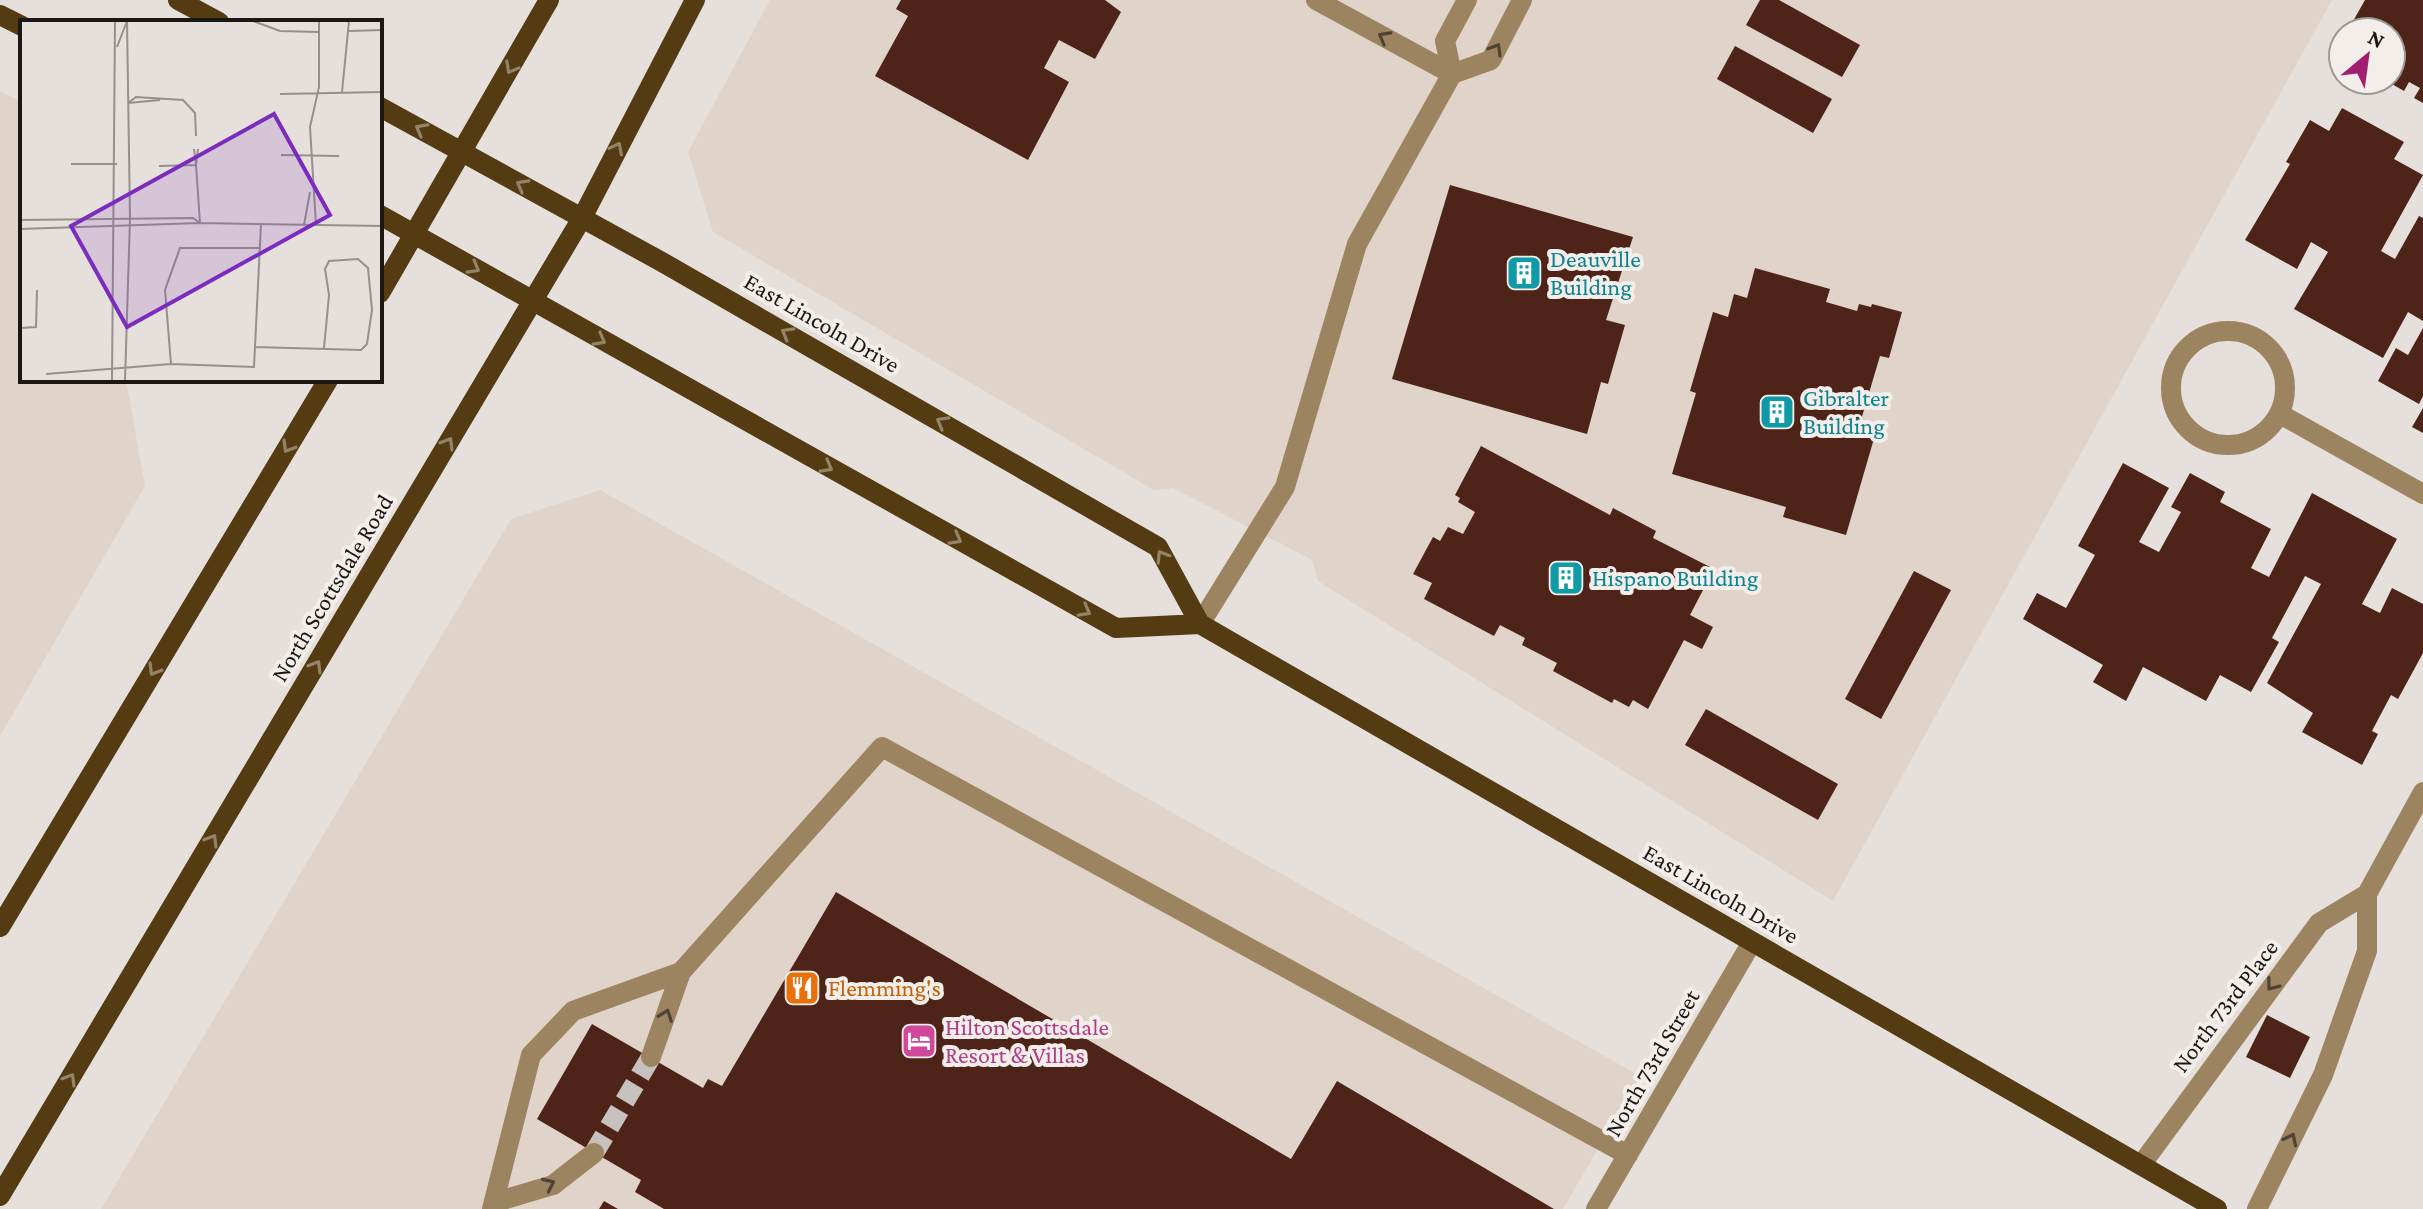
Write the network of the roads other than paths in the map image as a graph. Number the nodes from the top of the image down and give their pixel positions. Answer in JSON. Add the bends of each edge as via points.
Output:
{"nodes":[{"id":1,"x":178,"y":0,"type":"edge"},
{"id":2,"x":549,"y":0,"type":"edge"},
{"id":3,"x":695,"y":0,"type":"edge"},
{"id":4,"x":1316,"y":0,"type":"edge"},
{"id":5,"x":1467,"y":0,"type":"edge"},
{"id":6,"x":1522,"y":0,"type":"edge"},
{"id":7,"x":0,"y":15,"type":"edge"},
{"id":8,"x":215,"y":20,"type":"edge"},
{"id":9,"x":20,"y":25,"type":"edge"},
{"id":10,"x":1452,"y":74,"type":"junction"},
{"id":11,"x":382,"y":108,"type":"edge"},
{"id":12,"x":463,"y":152,"type":"junction"},
{"id":13,"x":382,"y":216,"type":"edge"},
{"id":14,"x":582,"y":218,"type":"junction"},
{"id":15,"x":415,"y":234,"type":"junction"},
{"id":16,"x":382,"y":290,"type":"edge"},
{"id":17,"x":533,"y":302,"type":"junction"},
{"id":18,"x":327,"y":382,"type":"edge"},
{"id":19,"x":2280,"y":414,"type":"junction"},
{"id":20,"x":2423,"y":494,"type":"edge"},
{"id":21,"x":1200,"y":624,"type":"junction"},
{"id":22,"x":2423,"y":792,"type":"edge"},
{"id":23,"x":2367,"y":894,"type":"junction"},
{"id":24,"x":0,"y":927,"type":"edge"},
{"id":25,"x":1752,"y":942,"type":"junction"},
{"id":26,"x":681,"y":972,"type":"junction"},
{"id":27,"x":651,"y":1057,"type":"tunnel mouth"},
{"id":28,"x":594,"y":1153,"type":"tunnel mouth"},
{"id":29,"x":1628,"y":1155,"type":"junction"},
{"id":30,"x":2141,"y":1165,"type":"junction"},
{"id":31,"x":0,"y":1196,"type":"edge"},
{"id":32,"x":494,"y":1206,"type":"edge"},
{"id":33,"x":1596,"y":1209,"type":"edge"},
{"id":34,"x":2217,"y":1209,"type":"edge"},
{"id":35,"x":2257,"y":1209,"type":"edge"}],
"edges":[{"from":1,"to":8,"type":"main road"},
{"from":2,"to":12,"type":"main road","one_way":true},
{"from":14,"to":3,"type":"main road","name":"North Scottsdale Road","one_way":true},
{"from":10,"to":4,"type":"street","one_way":true},
{"from":5,"to":10,"type":"street","via":[[1445,41]]},
{"from":10,"to":6,"type":"street","one_way":true,"via":[[1491,60]]},
{"from":7,"to":9,"type":"main road"},
{"from":10,"to":21,"type":"street","via":[[1357,244],[1285,487]]},
{"from":12,"to":11,"type":"main road","name":"East Lincoln Drive","one_way":true},
{"from":14,"to":12,"type":"main road","name":"East Lincoln Drive","one_way":true},
{"from":12,"to":15,"type":"main road"},
{"from":13,"to":15,"type":"main road"},
{"from":14,"to":17,"type":"main road","name":"North Scottsdale Road"},
{"from":21,"to":14,"type":"main road","name":"East Lincoln Drive","one_way":true,"via":[[1158,547]]},
{"from":15,"to":16,"type":"main road"},
{"from":15,"to":17,"type":"main road","one_way":true},
{"from":17,"to":21,"type":"main road","one_way":true,"via":[[1116,628]]},
{"from":31,"to":17,"type":"main road","name":"North Scottsdale Road","one_way":true},
{"from":18,"to":24,"type":"main road","one_way":true},
{"from":19,"to":19,"type":"street","via":[[2285,388],[2279,361],[2254,336],[2217,331],[2200,337],[2175,365],[2172,403],[2181,421],[2213,443],[2251,441]]},
{"from":19,"to":20,"type":"street"},
{"from":21,"to":25,"type":"main road","name":"East Lincoln Drive"},
{"from":22,"to":23,"type":"street"},
{"from":23,"to":30,"type":"street","name":"North 73rd Place","one_way":true,"via":[[2319,923]]},
{"from":35,"to":23,"type":"street","one_way":true,"via":[[2323,1075],[2367,951]]},
{"from":25,"to":29,"type":"street","name":"North 73rd Street"},
{"from":25,"to":30,"type":"main road","name":"East Lincoln Drive"},
{"from":27,"to":26,"type":"street","one_way":true},
{"from":26,"to":29,"type":"street","via":[[882,747]]},
{"from":26,"to":32,"type":"street","via":[[573,1011],[531,1055]]},
{"from":32,"to":28,"type":"street","one_way":true,"via":[[553,1185]]},
{"from":29,"to":33,"type":"street","name":"North 73rd Street"},
{"from":30,"to":34,"type":"main road","name":"East Lincoln Drive"}]}
